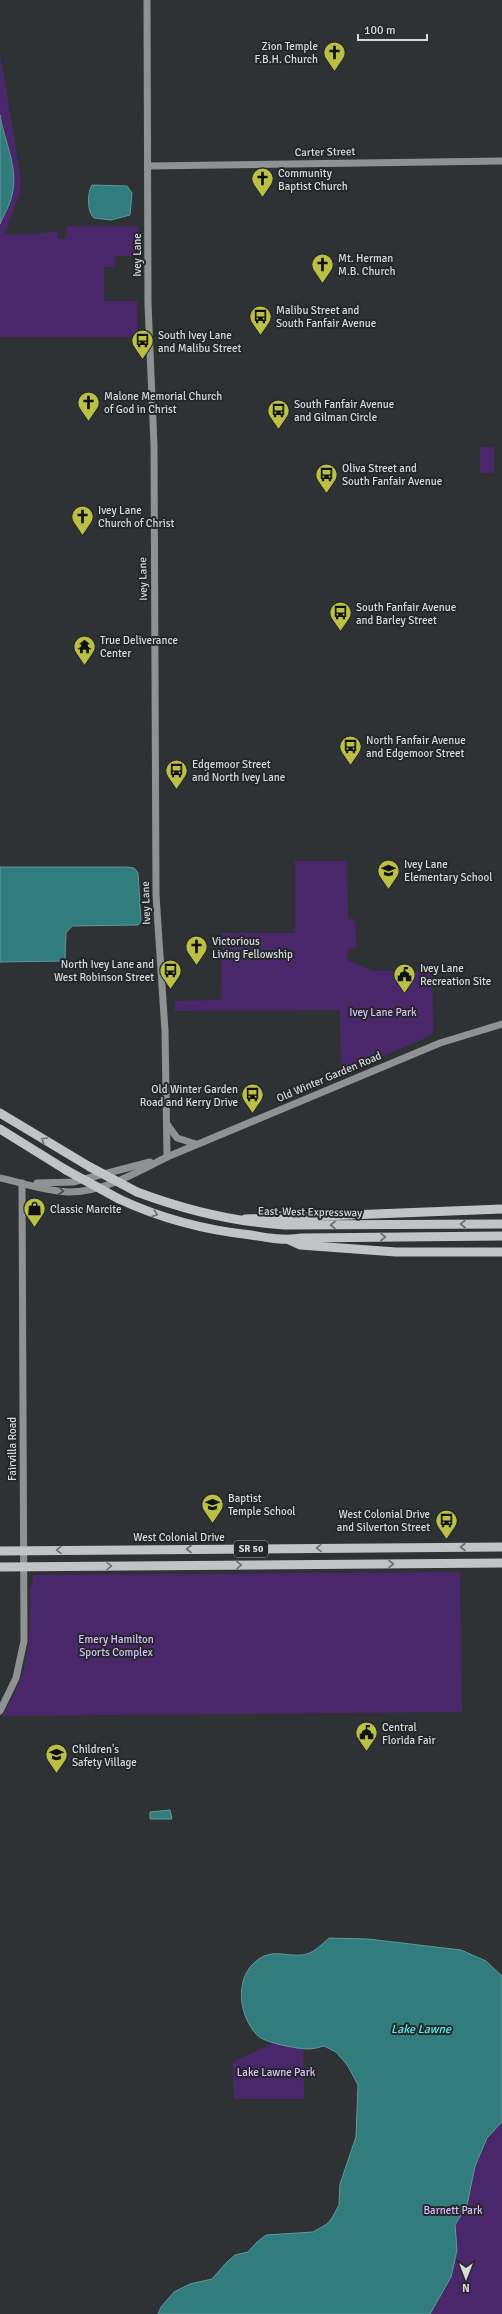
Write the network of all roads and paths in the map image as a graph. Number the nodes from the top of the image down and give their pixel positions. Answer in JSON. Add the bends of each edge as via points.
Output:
{"nodes":[{"id":1,"x":147,"y":0,"type":"edge"},
{"id":2,"x":502,"y":161,"type":"edge"},
{"id":3,"x":148,"y":166,"type":"junction"},
{"id":4,"x":502,"y":1024,"type":"edge"},
{"id":5,"x":0,"y":1113,"type":"edge"},
{"id":6,"x":166,"y":1122,"type":"junction"},
{"id":7,"x":0,"y":1129,"type":"edge"},
{"id":8,"x":196,"y":1144,"type":"junction"},
{"id":9,"x":167,"y":1157,"type":"junction"},
{"id":10,"x":0,"y":1178,"type":"edge"},
{"id":11,"x":22,"y":1183,"type":"junction"},
{"id":12,"x":502,"y":1209,"type":"edge"},
{"id":13,"x":238,"y":1220,"type":"junction"},
{"id":14,"x":502,"y":1224,"type":"edge"},
{"id":15,"x":502,"y":1236,"type":"edge"},
{"id":16,"x":288,"y":1240,"type":"junction"},
{"id":17,"x":502,"y":1252,"type":"edge"},
{"id":18,"x":502,"y":1547,"type":"edge"},
{"id":19,"x":335,"y":1548,"type":"junction"},
{"id":20,"x":0,"y":1551,"type":"edge"},
{"id":21,"x":24,"y":1551,"type":"junction"},
{"id":22,"x":502,"y":1563,"type":"edge"},
{"id":23,"x":335,"y":1564,"type":"junction"},
{"id":24,"x":0,"y":1567,"type":"edge"},
{"id":25,"x":24,"y":1567,"type":"junction"},
{"id":26,"x":0,"y":1711,"type":"edge"}],
"edges":[{"from":1,"to":3,"type":"street","name":"Ivey Lane"},
{"from":2,"to":3,"type":"street","name":"Carter Street"},
{"from":3,"to":6,"type":"street","name":"Ivey Lane","via":[[148,304],[154,445],[156,895],[165,1031]]},
{"from":4,"to":8,"type":"street","name":"Old Winter Garden Road","via":[[440,1043]]},
{"from":13,"to":5,"type":"highway","name":"East-West Expressway","one_way":true,"bridge":true,"via":[[194,1211],[137,1192]]},
{"from":6,"to":8,"type":"street","via":[[177,1138]]},
{"from":6,"to":9,"type":"street","name":"Ivey Lane"},
{"from":7,"to":16,"type":"highway","one_way":true,"bridge":true,"via":[[119,1199],[171,1220],[209,1230]]},
{"from":8,"to":9,"type":"street","name":"Old Winter Garden Road"},
{"from":9,"to":11,"type":"street","name":"Old Winter Garden Road","via":[[73,1182]]},
{"from":11,"to":9,"type":"street","name":"Old Winter Garden Road","one_way":true,"via":[[70,1192],[86,1190],[125,1179]]},
{"from":10,"to":11,"type":"street","name":"Old Winter Garden Road"},
{"from":11,"to":21,"type":"street","name":"Fairvilla Road"},
{"from":12,"to":13,"type":"highway","via":[[254,1217]]},
{"from":14,"to":13,"type":"highway","name":"East-West Expressway","one_way":true,"via":[[285,1225]]},
{"from":16,"to":15,"type":"highway","one_way":true},
{"from":16,"to":17,"type":"highway","via":[[300,1245],[396,1252]]},
{"from":18,"to":19,"type":"highway","name":"West Colonial Drive","number":"SR 50","one_way":true},
{"from":19,"to":21,"type":"highway","name":"West Colonial Drive","number":"SR 50","one_way":true},
{"from":19,"to":23,"type":"highway"},
{"from":20,"to":21,"type":"highway","name":"West Colonial Drive","number":"SR 50"},
{"from":21,"to":25,"type":"street","name":"Fairvilla Road"},
{"from":23,"to":22,"type":"highway","number":"SR 50","one_way":true},
{"from":25,"to":23,"type":"highway","number":"SR 50","one_way":true},
{"from":24,"to":25,"type":"highway","number":"SR 50"},
{"from":25,"to":26,"type":"street","name":"Fairvilla Road","via":[[24,1641],[21,1661],[15,1682]]}]}
